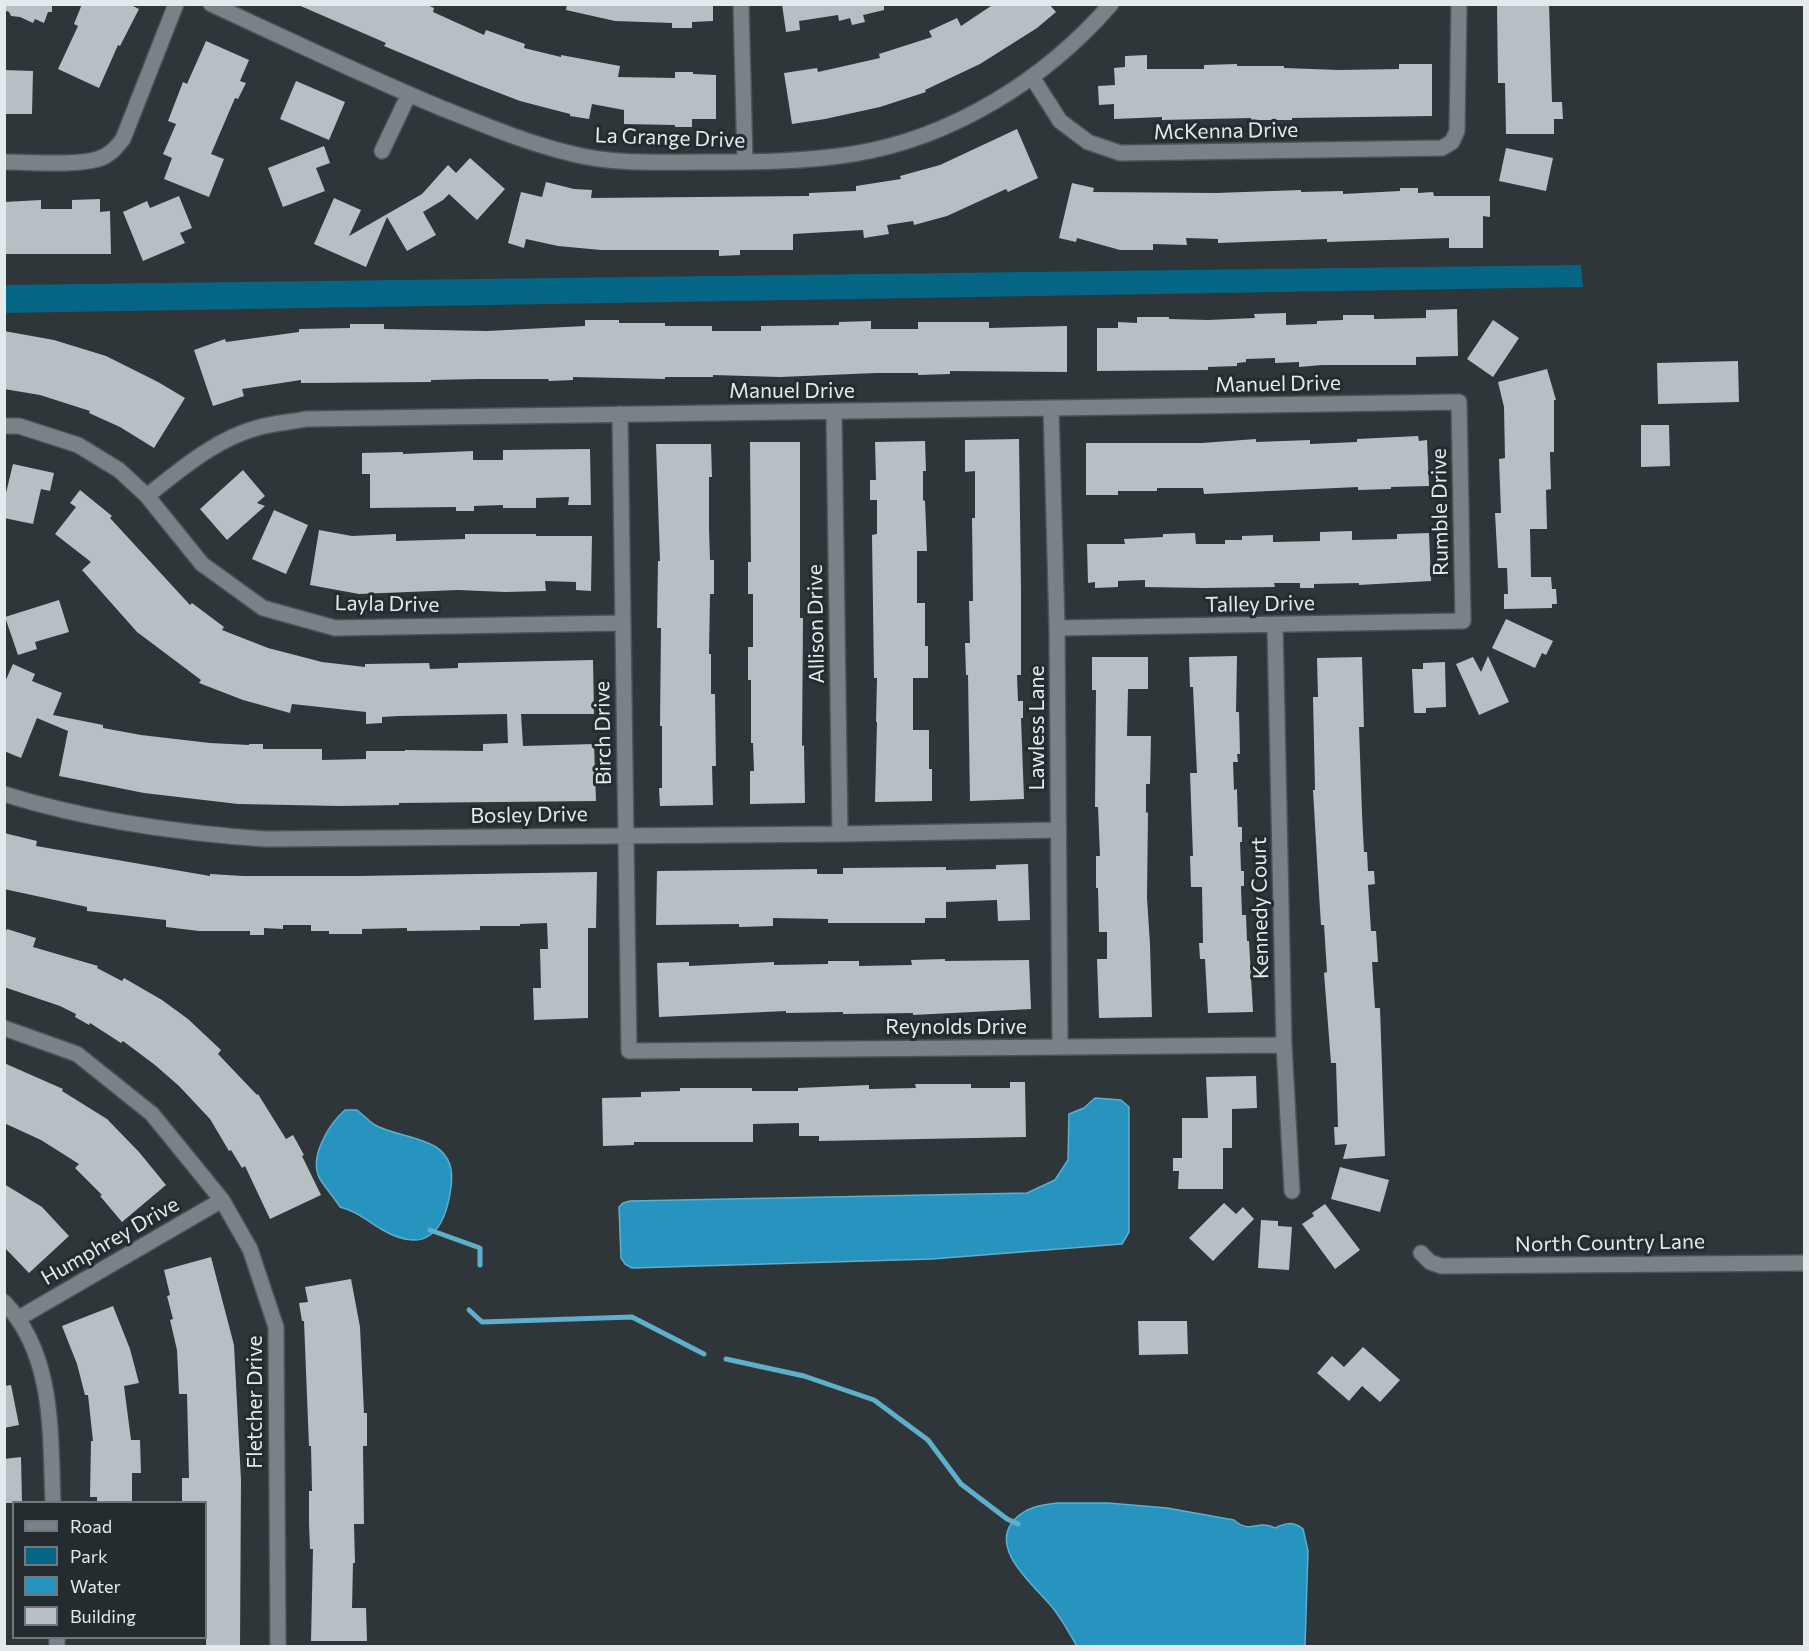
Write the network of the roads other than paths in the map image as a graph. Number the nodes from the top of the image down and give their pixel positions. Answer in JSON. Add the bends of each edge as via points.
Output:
{"nodes":[{"id":1,"x":176,"y":4,"type":"edge"},
{"id":2,"x":211,"y":4,"type":"edge"},
{"id":3,"x":741,"y":4,"type":"edge"},
{"id":4,"x":1111,"y":4,"type":"edge"},
{"id":5,"x":1459,"y":4,"type":"edge"},
{"id":6,"x":1032,"y":77,"type":"junction"},
{"id":7,"x":409,"y":94,"type":"junction"},
{"id":8,"x":382,"y":151,"type":"dead end"},
{"id":9,"x":4,"y":162,"type":"edge"},
{"id":10,"x":745,"y":162,"type":"junction"},
{"id":11,"x":1459,"y":402,"type":"joint"},
{"id":12,"x":1051,"y":408,"type":"junction"},
{"id":13,"x":834,"y":412,"type":"junction"},
{"id":14,"x":620,"y":414,"type":"junction"},
{"id":15,"x":4,"y":426,"type":"edge"},
{"id":16,"x":147,"y":496,"type":"junction"},
{"id":17,"x":1463,"y":621,"type":"joint"},
{"id":18,"x":623,"y":623,"type":"junction"},
{"id":19,"x":1275,"y":625,"type":"junction"},
{"id":20,"x":1057,"y":628,"type":"junction"},
{"id":21,"x":4,"y":794,"type":"edge"},
{"id":22,"x":1058,"y":830,"type":"junction"},
{"id":23,"x":840,"y":834,"type":"junction"},
{"id":24,"x":626,"y":835,"type":"junction"},
{"id":25,"x":4,"y":1028,"type":"edge"},
{"id":26,"x":1284,"y":1045,"type":"junction"},
{"id":27,"x":1060,"y":1047,"type":"junction"},
{"id":28,"x":628,"y":1051,"type":"joint"},
{"id":29,"x":1292,"y":1191,"type":"dead end"},
{"id":30,"x":222,"y":1200,"type":"junction"},
{"id":31,"x":1421,"y":1253,"type":"dead end"},
{"id":32,"x":1804,"y":1263,"type":"edge"},
{"id":33,"x":4,"y":1302,"type":"edge"},
{"id":34,"x":19,"y":1318,"type":"junction"},
{"id":35,"x":53,"y":1501,"type":"edge"},
{"id":36,"x":278,"y":1647,"type":"edge"}],
"edges":[{"from":1,"to":9,"type":"street","via":[[123,139],[113,151],[84,162]]},
{"from":2,"to":7,"type":"street","name":"La Grange Drive"},
{"from":3,"to":10,"type":"street"},
{"from":4,"to":6,"type":"street","name":"La Grange Drive"},
{"from":5,"to":6,"type":"street","name":"McKenna Drive","via":[[1457,131],[1448,146],[1120,153],[1088,142],[1060,122]]},
{"from":6,"to":10,"type":"street","name":"La Grange Drive","via":[[973,113],[894,145],[814,159]]},
{"from":7,"to":8,"type":"street"},
{"from":7,"to":10,"type":"street","name":"La Grange Drive","via":[[517,139],[572,154],[623,161]]},
{"from":11,"to":12,"type":"street","name":"Manuel Drive"},
{"from":11,"to":17,"type":"street","name":"Rumble Drive"},
{"from":12,"to":13,"type":"street","name":"Manuel Drive"},
{"from":12,"to":20,"type":"street","name":"Lawless Lane"},
{"from":13,"to":14,"type":"street","name":"Manuel Drive"},
{"from":13,"to":23,"type":"street","name":"Allison Drive"},
{"from":14,"to":16,"type":"street","name":"Manuel Drive","via":[[306,419],[260,427],[218,443]]},
{"from":14,"to":18,"type":"street","name":"Birch Drive"},
{"from":15,"to":16,"type":"street","name":"Layla Drive","via":[[20,426],[78,445],[119,470]]},
{"from":16,"to":18,"type":"street","name":"Layla Drive","via":[[202,564],[263,608],[335,628]]},
{"from":17,"to":19,"type":"street","name":"Talley Drive"},
{"from":18,"to":24,"type":"street","name":"Birch Drive"},
{"from":19,"to":20,"type":"street","name":"Talley Drive"},
{"from":19,"to":26,"type":"street","name":"Kennedy Court"},
{"from":20,"to":22,"type":"street","name":"Lawless Lane"},
{"from":21,"to":24,"type":"street","name":"Bosley Drive","via":[[132,825],[266,839]]},
{"from":22,"to":23,"type":"street","name":"Bosley Drive"},
{"from":22,"to":27,"type":"street","name":"Lawless Lane"},
{"from":23,"to":24,"type":"street","name":"Bosley Drive"},
{"from":24,"to":28,"type":"street","name":"Birch Drive"},
{"from":25,"to":30,"type":"street","name":"Fletcher Drive","via":[[77,1054],[152,1114]]},
{"from":26,"to":27,"type":"street","name":"Reynolds Drive"},
{"from":26,"to":29,"type":"street","name":"Kennedy Court"},
{"from":27,"to":28,"type":"street","name":"Reynolds Drive"},
{"from":30,"to":34,"type":"street","name":"Humphrey Drive"},
{"from":30,"to":36,"type":"street","name":"Fletcher Drive","via":[[250,1249],[276,1327]]},
{"from":31,"to":32,"type":"street","name":"North Country Lane","via":[[1441,1266]]},
{"from":33,"to":34,"type":"street"},
{"from":34,"to":35,"type":"street","via":[[40,1362],[49,1407]]}]}
